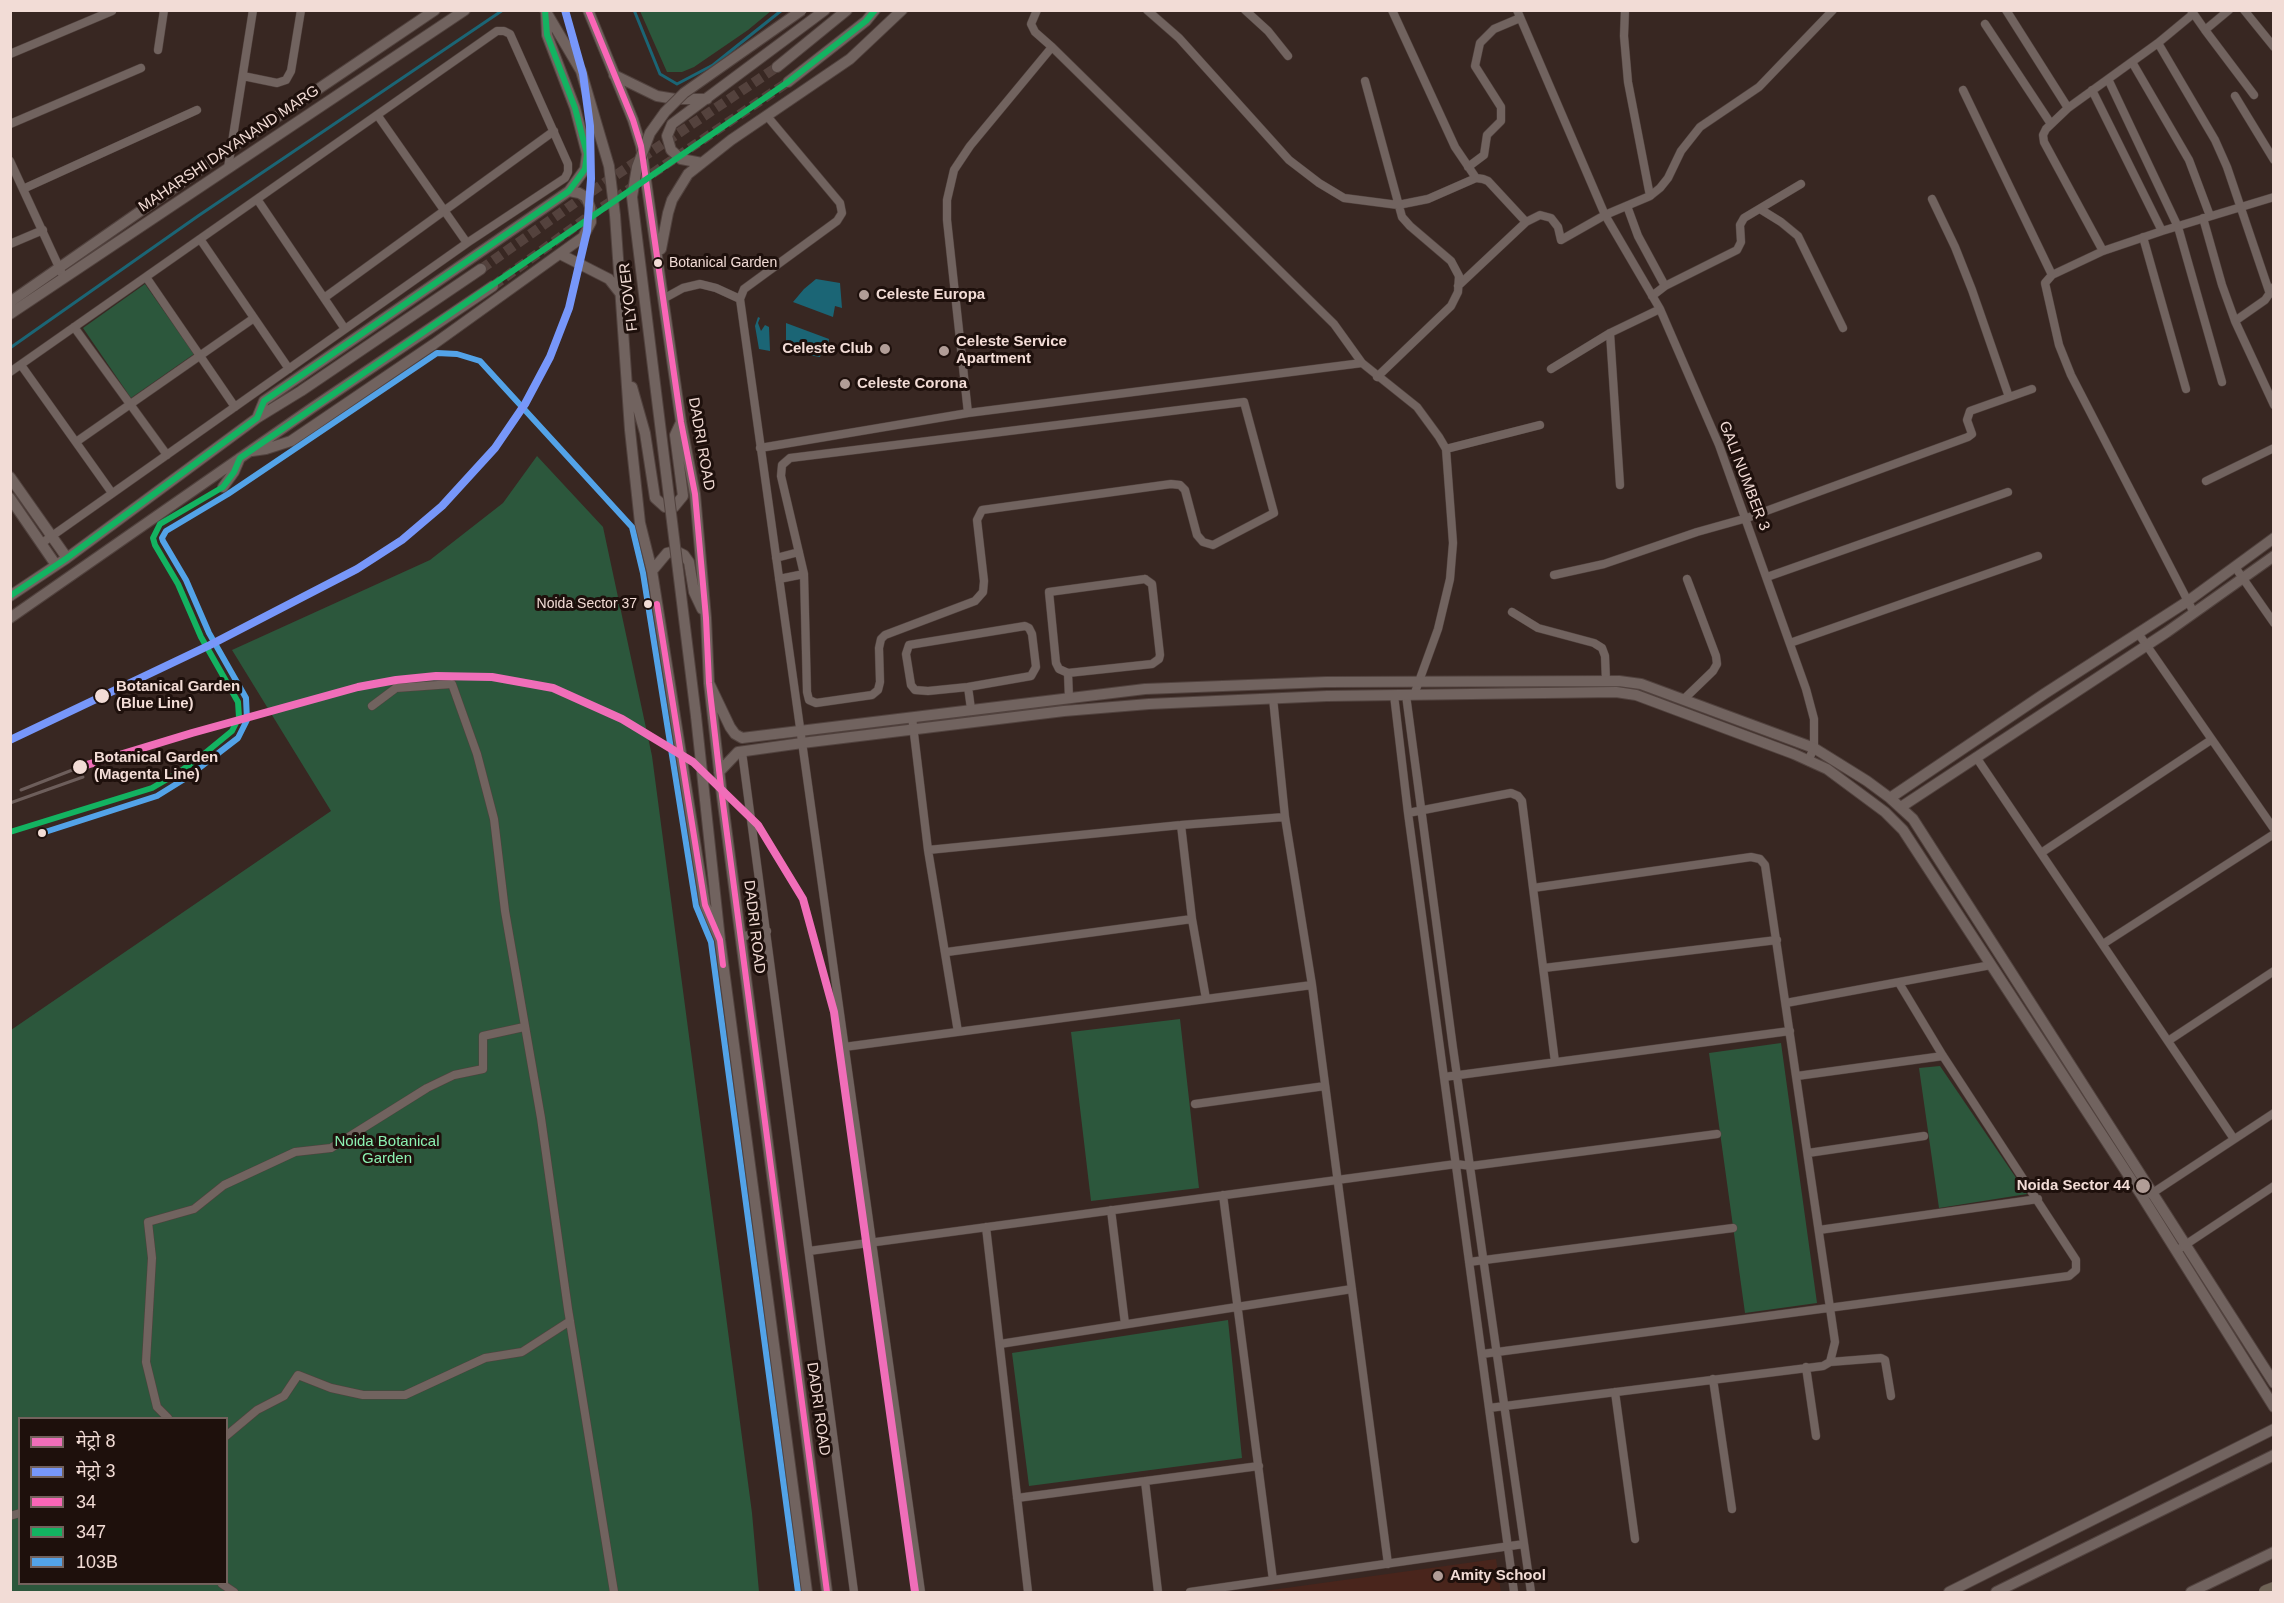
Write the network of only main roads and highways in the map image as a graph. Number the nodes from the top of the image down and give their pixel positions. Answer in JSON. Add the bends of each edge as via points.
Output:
{"nodes":[{"id":1,"x":2274,"y":1589,"type":"edge"},
{"id":2,"x":2266,"y":1593,"type":"edge"}],
"edges":[{"from":1,"to":2,"type":"highway"}]}
